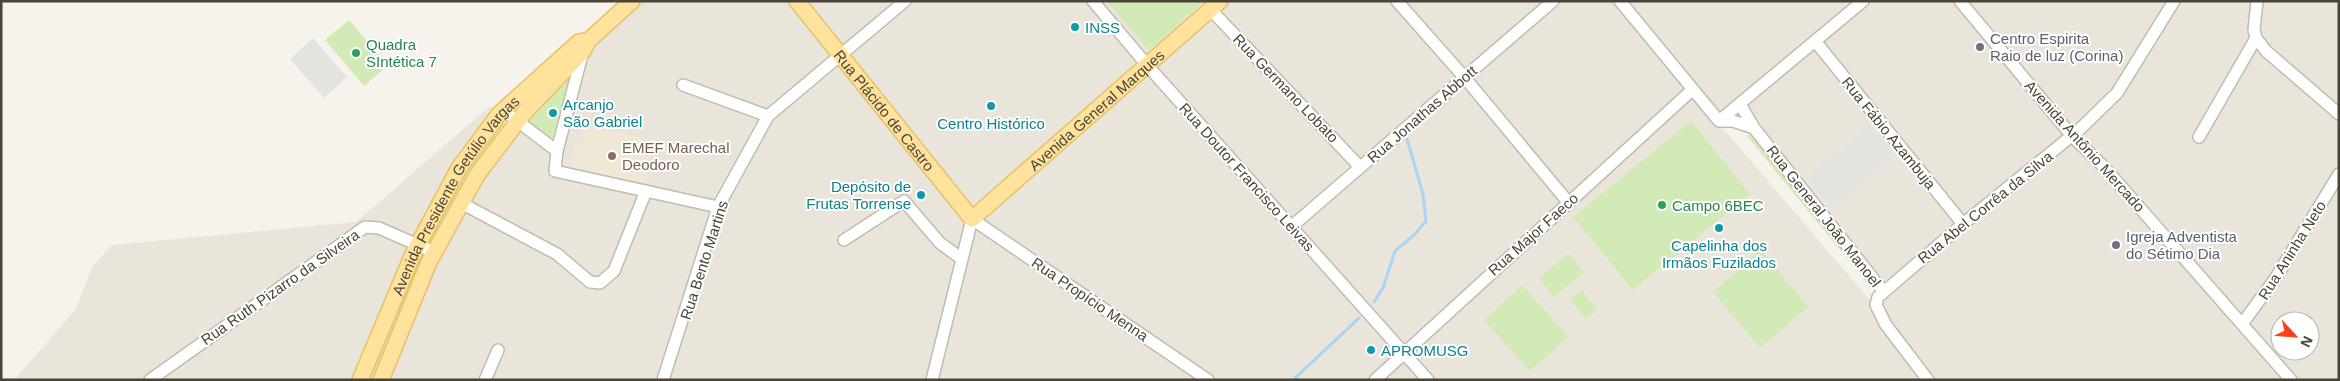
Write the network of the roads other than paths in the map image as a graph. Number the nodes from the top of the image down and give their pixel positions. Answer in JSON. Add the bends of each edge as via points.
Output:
{"nodes":[{"id":1,"x":632,"y":1,"type":"edge"},
{"id":2,"x":796,"y":1,"type":"edge"},
{"id":3,"x":905,"y":1,"type":"edge"},
{"id":4,"x":1093,"y":1,"type":"edge"},
{"id":5,"x":1397,"y":1,"type":"edge"},
{"id":6,"x":1553,"y":1,"type":"edge"},
{"id":7,"x":1620,"y":1,"type":"edge"},
{"id":8,"x":1863,"y":1,"type":"edge"},
{"id":9,"x":1960,"y":1,"type":"edge"},
{"id":10,"x":2174,"y":1,"type":"edge"},
{"id":11,"x":2256,"y":1,"type":"edge"},
{"id":12,"x":1216,"y":5,"type":"edge"},
{"id":13,"x":2256,"y":38,"type":"junction"},
{"id":14,"x":1815,"y":41,"type":"junction"},
{"id":15,"x":583,"y":45,"type":"junction"},
{"id":16,"x":842,"y":56,"type":"junction"},
{"id":17,"x":1147,"y":65,"type":"junction"},
{"id":18,"x":1465,"y":78,"type":"junction"},
{"id":19,"x":683,"y":85,"type":"dead end"},
{"id":20,"x":1692,"y":90,"type":"junction"},
{"id":21,"x":1740,"y":104,"type":"junction"},
{"id":22,"x":503,"y":110,"type":"junction"},
{"id":23,"x":2339,"y":114,"type":"edge"},
{"id":24,"x":768,"y":116,"type":"junction"},
{"id":25,"x":1718,"y":121,"type":"junction"},
{"id":26,"x":516,"y":122,"type":"junction"},
{"id":27,"x":1754,"y":128,"type":"junction"},
{"id":28,"x":2072,"y":136,"type":"junction"},
{"id":29,"x":2199,"y":137,"type":"dead end"},
{"id":30,"x":557,"y":151,"type":"junction"},
{"id":31,"x":1360,"y":167,"type":"junction"},
{"id":32,"x":2339,"y":174,"type":"edge"},
{"id":33,"x":646,"y":191,"type":"junction"},
{"id":34,"x":1568,"y":202,"type":"junction"},
{"id":35,"x":461,"y":203,"type":"junction"},
{"id":36,"x":718,"y":207,"type":"junction"},
{"id":37,"x":972,"y":219,"type":"junction"},
{"id":38,"x":1963,"y":224,"type":"junction"},
{"id":39,"x":1291,"y":227,"type":"junction"},
{"id":40,"x":844,"y":240,"type":"dead end"},
{"id":41,"x":418,"y":244,"type":"junction"},
{"id":42,"x":434,"y":252,"type":"junction"},
{"id":43,"x":962,"y":259,"type":"junction"},
{"id":44,"x":1883,"y":291,"type":"junction"},
{"id":45,"x":2242,"y":324,"type":"junction"},
{"id":46,"x":498,"y":350,"type":"dead end"},
{"id":47,"x":1404,"y":351,"type":"junction"},
{"id":48,"x":150,"y":380,"type":"edge"},
{"id":49,"x":360,"y":380,"type":"edge"},
{"id":50,"x":381,"y":380,"type":"edge"},
{"id":51,"x":485,"y":380,"type":"edge"},
{"id":52,"x":663,"y":380,"type":"edge"},
{"id":53,"x":932,"y":380,"type":"edge"},
{"id":54,"x":1208,"y":380,"type":"edge"},
{"id":55,"x":1375,"y":380,"type":"edge"},
{"id":56,"x":1428,"y":380,"type":"edge"},
{"id":57,"x":1928,"y":380,"type":"edge"},
{"id":58,"x":2291,"y":380,"type":"edge"}],
"edges":[{"from":1,"to":15,"type":"main road","name":"Avenida Presidente Getúlio Vargas"},
{"from":2,"to":16,"type":"main road","name":"Rua Plácido de Castro"},
{"from":3,"to":16,"type":"street","name":"Rua Bento Martins"},
{"from":4,"to":17,"type":"street","name":"Rua Doutor Francisco Leivas"},
{"from":5,"to":18,"type":"street"},
{"from":6,"to":18,"type":"street","name":"Rua Jonathas Abbott"},
{"from":7,"to":20,"type":"street"},
{"from":8,"to":14,"type":"street"},
{"from":9,"to":28,"type":"street","name":"Avenida Antônio Mercado"},
{"from":10,"to":28,"type":"street","name":"Rua Abel Corrêa da Silva","via":[[2117,93]]},
{"from":11,"to":13,"type":"street"},
{"from":12,"to":17,"type":"main road","name":"Avenida General Marques"},
{"from":12,"to":31,"type":"street","name":"Rua Germano Lobato"},
{"from":13,"to":23,"type":"street","via":[[2266,51]]},
{"from":13,"to":29,"type":"street"},
{"from":14,"to":21,"type":"street"},
{"from":14,"to":38,"type":"street","name":"Rua Fábio Azambuja"},
{"from":15,"to":22,"type":"main road","name":"Avenida Presidente Getúlio Vargas"},
{"from":15,"to":26,"type":"main road","name":"Avenida Presidente Getúlio Vargas"},
{"from":15,"to":30,"type":"street"},
{"from":16,"to":24,"type":"street","name":"Rua Bento Martins"},
{"from":16,"to":37,"type":"main road","name":"Rua Plácido de Castro"},
{"from":17,"to":37,"type":"main road","name":"Avenida General Marques"},
{"from":17,"to":39,"type":"street","name":"Rua Doutor Francisco Leivas"},
{"from":18,"to":31,"type":"street","name":"Rua Jonathas Abbott"},
{"from":18,"to":34,"type":"street"},
{"from":19,"to":24,"type":"street"},
{"from":20,"to":25,"type":"street"},
{"from":20,"to":34,"type":"street","name":"Rua Major Faeco"},
{"from":21,"to":25,"type":"street"},
{"from":21,"to":27,"type":"street","name":"Rua General João Manoel"},
{"from":22,"to":26,"type":"street"},
{"from":22,"to":41,"type":"main road","name":"Avenida Presidente Getúlio Vargas","via":[[459,168]]},
{"from":24,"to":36,"type":"street","name":"Rua Bento Martins"},
{"from":25,"to":27,"type":"street","via":[[1734,121]]},
{"from":26,"to":30,"type":"street"},
{"from":26,"to":35,"type":"main road","name":"Avenida Presidente Getúlio Vargas"},
{"from":27,"to":44,"type":"street","name":"Rua General João Manoel"},
{"from":28,"to":38,"type":"street","name":"Rua Abel Corrêa da Silva"},
{"from":28,"to":45,"type":"street","name":"Avenida Antônio Mercado","via":[[2104,167]]},
{"from":30,"to":33,"type":"street","via":[[555,171]]},
{"from":31,"to":39,"type":"street","name":"Rua Jonathas Abbott"},
{"from":32,"to":45,"type":"street","name":"Rua Aninha Neto","via":[[2275,279]]},
{"from":33,"to":35,"type":"street","via":[[614,271],[600,282],[590,282],[557,254]]},
{"from":33,"to":36,"type":"street"},
{"from":34,"to":47,"type":"street","name":"Rua Major Faeco"},
{"from":35,"to":42,"type":"main road","name":"Avenida Presidente Getúlio Vargas"},
{"from":36,"to":52,"type":"street","name":"Rua Bento Martins"},
{"from":37,"to":43,"type":"street"},
{"from":37,"to":54,"type":"street","name":"Rua Propício Menna"},
{"from":38,"to":44,"type":"street","name":"Rua Abel Corrêa da Silva"},
{"from":39,"to":47,"type":"street","name":"Rua Doutor Francisco Leivas"},
{"from":40,"to":43,"type":"street","via":[[904,201],[940,243]]},
{"from":41,"to":42,"type":"street"},
{"from":41,"to":48,"type":"street","name":"Rua Ruth Pizarro da Silveira","via":[[379,228],[365,227]]},
{"from":41,"to":49,"type":"main road","name":"Avenida Presidente Getúlio Vargas"},
{"from":42,"to":50,"type":"main road","name":"Avenida Presidente Getúlio Vargas"},
{"from":43,"to":53,"type":"street"},
{"from":44,"to":57,"type":"street","name":"Rua General João Manoel","via":[[1876,305],[1886,325]]},
{"from":45,"to":58,"type":"street","name":"Avenida Antônio Mercado"},
{"from":46,"to":51,"type":"street"},
{"from":47,"to":55,"type":"street","name":"Rua Major Faeco"},
{"from":47,"to":56,"type":"street","name":"Rua Doutor Francisco Leivas"}]}
